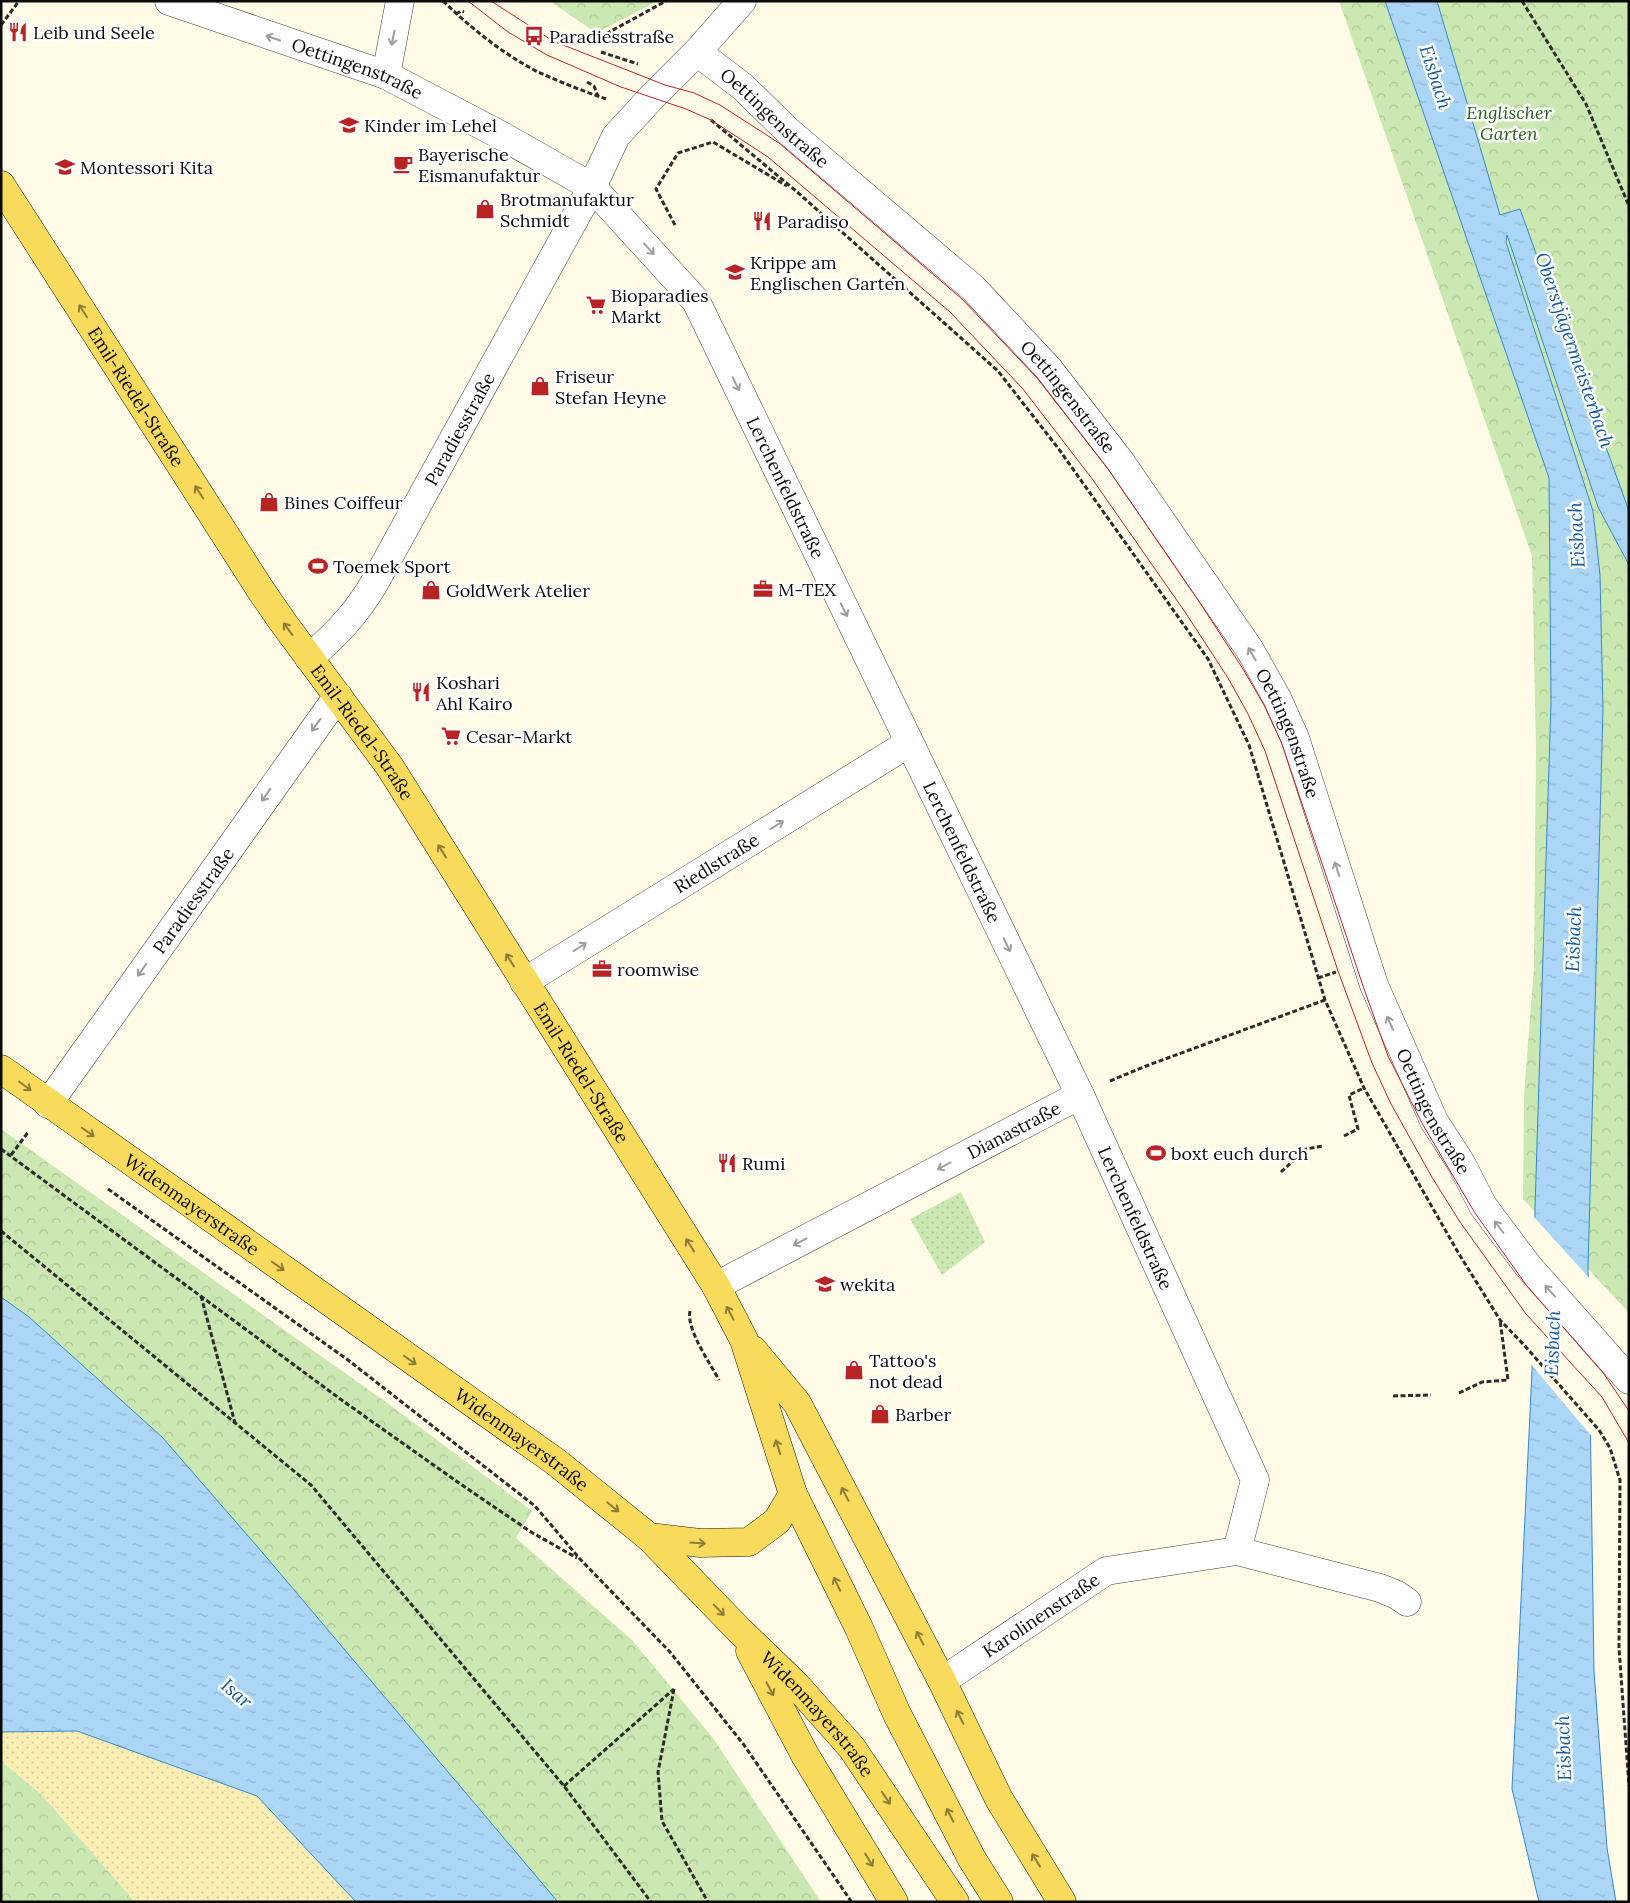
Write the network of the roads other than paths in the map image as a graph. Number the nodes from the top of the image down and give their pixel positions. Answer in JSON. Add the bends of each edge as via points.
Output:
{"nodes":[{"id":1,"x":169,"y":1,"type":"edge"},
{"id":2,"x":400,"y":1,"type":"edge"},
{"id":3,"x":742,"y":1,"type":"edge"},
{"id":4,"x":697,"y":52,"type":"junction"},
{"id":5,"x":386,"y":75,"type":"junction"},
{"id":6,"x":1,"y":185,"type":"edge"},
{"id":7,"x":592,"y":187,"type":"junction"},
{"id":8,"x":309,"y":658,"type":"junction"},
{"id":9,"x":338,"y":696,"type":"junction"},
{"id":10,"x":909,"y":743,"type":"junction"},
{"id":11,"x":524,"y":982,"type":"junction"},
{"id":12,"x":1,"y":1069,"type":"edge"},
{"id":13,"x":1080,"y":1094,"type":"junction"},
{"id":14,"x":48,"y":1104,"type":"junction"},
{"id":15,"x":716,"y":1286,"type":"junction"},
{"id":16,"x":744,"y":1340,"type":"junction"},
{"id":17,"x":1629,"y":1380,"type":"edge"},
{"id":18,"x":793,"y":1494,"type":"junction"},
{"id":19,"x":650,"y":1537,"type":"junction"},
{"id":20,"x":1237,"y":1551,"type":"junction"},
{"id":21,"x":1407,"y":1602,"type":"dead end"},
{"id":22,"x":739,"y":1630,"type":"junction"},
{"id":23,"x":942,"y":1682,"type":"junction"},
{"id":24,"x":894,"y":1902,"type":"edge"},
{"id":25,"x":954,"y":1902,"type":"edge"},
{"id":26,"x":999,"y":1902,"type":"edge"},
{"id":27,"x":1062,"y":1902,"type":"edge"}],
"edges":[{"from":5,"to":1,"type":"street","name":"Oettingenstraße","one_way":true},
{"from":2,"to":5,"type":"street","one_way":true},
{"from":3,"to":4,"type":"street"},
{"from":4,"to":7,"type":"street","via":[[616,136]]},
{"from":17,"to":4,"type":"street","name":"Oettingenstraße","one_way":true,"via":[[1528,1266],[1483,1206],[1434,1121],[1374,985],[1295,738],[1276,698],[1250,650],[1120,461],[1048,368],[973,288],[788,131],[743,87]]},
{"from":5,"to":7,"type":"street","name":"Oettingenstraße"},
{"from":8,"to":6,"type":"main road","name":"Emil-Riedel-Straße","one_way":true,"via":[[260,589]]},
{"from":7,"to":8,"type":"street","name":"Paradiesstraße","via":[[362,604],[347,623]]},
{"from":7,"to":10,"type":"street","name":"Lerchenfeldstraße","one_way":true,"via":[[696,301]]},
{"from":8,"to":9,"type":"main road","name":"Emil-Riedel-Straße"},
{"from":11,"to":9,"type":"main road","name":"Emil-Riedel-Straße","one_way":true,"via":[[390,767]]},
{"from":9,"to":14,"type":"street","name":"Paradiesstraße","one_way":true},
{"from":11,"to":10,"type":"street","name":"Riedlstraße","one_way":true},
{"from":10,"to":13,"type":"street","name":"Lerchenfeldstraße","one_way":true},
{"from":15,"to":11,"type":"main road","name":"Emil-Riedel-Straße","one_way":true},
{"from":12,"to":14,"type":"main road","name":"Widenmayerstraße","one_way":true},
{"from":13,"to":15,"type":"street","name":"Dianastraße","one_way":true},
{"from":13,"to":20,"type":"street","name":"Lerchenfeldstraße","via":[[1255,1480]]},
{"from":14,"to":19,"type":"main road","name":"Widenmayerstraße","one_way":true,"via":[[556,1462]]},
{"from":16,"to":15,"type":"main road","one_way":true},
{"from":18,"to":16,"type":"main road","one_way":true},
{"from":23,"to":16,"type":"main road","one_way":true,"via":[[797,1403]]},
{"from":19,"to":18,"type":"main road","one_way":true,"via":[[700,1543],[749,1542],[777,1521]]},
{"from":26,"to":18,"type":"main road","one_way":true,"via":[[972,1858],[898,1714]]},
{"from":19,"to":22,"type":"main road","name":"Widenmayerstraße","one_way":true},
{"from":20,"to":21,"type":"street","name":"Karolinenstraße","via":[[1380,1588]]},
{"from":20,"to":23,"type":"street","name":"Karolinenstraße","via":[[1106,1571]]},
{"from":22,"to":24,"type":"main road","one_way":true,"via":[[805,1755]]},
{"from":22,"to":25,"type":"main road","name":"Widenmayerstraße","one_way":true,"via":[[797,1686],[852,1748]]},
{"from":27,"to":23,"type":"main road","one_way":true,"via":[[999,1800]]}]}
